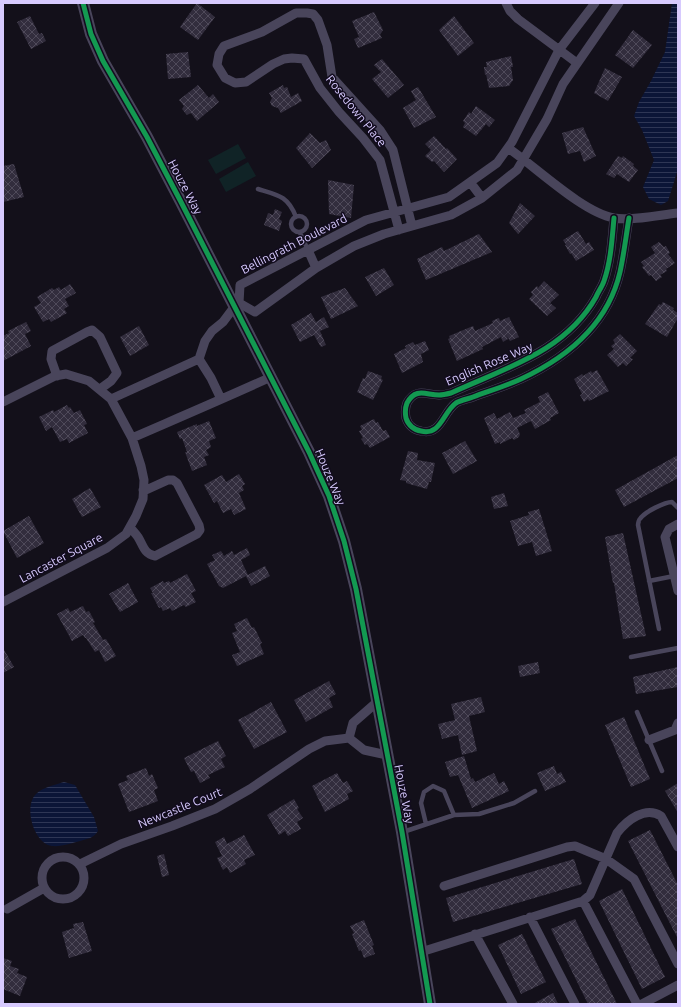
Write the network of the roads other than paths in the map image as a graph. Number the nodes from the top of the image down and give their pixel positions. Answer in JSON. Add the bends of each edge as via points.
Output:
{"nodes":[{"id":1,"x":83,"y":3,"type":"edge"},
{"id":2,"x":506,"y":3,"type":"edge"},
{"id":3,"x":595,"y":3,"type":"edge"},
{"id":4,"x":619,"y":3,"type":"edge"},
{"id":5,"x":559,"y":50,"type":"junction"},
{"id":6,"x":577,"y":63,"type":"junction"},
{"id":7,"x":376,"y":126,"type":"junction"},
{"id":8,"x":364,"y":138,"type":"junction"},
{"id":9,"x":508,"y":148,"type":"junction"},
{"id":10,"x":523,"y":158,"type":"junction"},
{"id":11,"x":470,"y":182,"type":"junction"},
{"id":12,"x":258,"y":189,"type":"dead end"},
{"id":13,"x":482,"y":198,"type":"junction"},
{"id":14,"x":408,"y":208,"type":"junction"},
{"id":15,"x":393,"y":212,"type":"junction"},
{"id":16,"x":678,"y":213,"type":"edge"},
{"id":17,"x":296,"y":217,"type":"junction"},
{"id":18,"x":614,"y":218,"type":"junction"},
{"id":19,"x":629,"y":218,"type":"junction"},
{"id":20,"x":412,"y":226,"type":"junction"},
{"id":21,"x":399,"y":230,"type":"junction"},
{"id":22,"x":300,"y":233,"type":"junction"},
{"id":23,"x":308,"y":250,"type":"junction"},
{"id":24,"x":316,"y":268,"type":"junction"},
{"id":25,"x":237,"y":305,"type":"junction"},
{"id":26,"x":541,"y":353,"type":"junction"},
{"id":27,"x":199,"y":359,"type":"junction"},
{"id":28,"x":548,"y":365,"type":"junction"},
{"id":29,"x":57,"y":376,"type":"junction"},
{"id":30,"x":271,"y":377,"type":"junction"},
{"id":31,"x":100,"y":389,"type":"junction"},
{"id":32,"x":451,"y":393,"type":"junction"},
{"id":33,"x":111,"y":399,"type":"junction"},
{"id":34,"x":221,"y":399,"type":"junction"},
{"id":35,"x":3,"y":402,"type":"edge"},
{"id":36,"x":456,"y":404,"type":"junction"},
{"id":37,"x":132,"y":438,"type":"junction"},
{"id":38,"x":143,"y":490,"type":"junction"},
{"id":39,"x":678,"y":508,"type":"edge"},
{"id":40,"x":678,"y":524,"type":"edge"},
{"id":41,"x":130,"y":527,"type":"junction"},
{"id":42,"x":674,"y":576,"type":"junction"},
{"id":43,"x":649,"y":581,"type":"junction"},
{"id":44,"x":678,"y":591,"type":"edge"},
{"id":45,"x":3,"y":602,"type":"edge"},
{"id":46,"x":658,"y":629,"type":"dead end"},
{"id":47,"x":678,"y":648,"type":"edge"},
{"id":48,"x":631,"y":657,"type":"dead end"},
{"id":49,"x":377,"y":702,"type":"junction"},
{"id":50,"x":637,"y":712,"type":"dead end"},
{"id":51,"x":677,"y":728,"type":"edge"},
{"id":52,"x":349,"y":738,"type":"junction"},
{"id":53,"x":649,"y":740,"type":"junction"},
{"id":54,"x":387,"y":756,"type":"junction"},
{"id":55,"x":662,"y":771,"type":"dead end"},
{"id":56,"x":535,"y":791,"type":"dead end"},
{"id":57,"x":454,"y":815,"type":"junction"},
{"id":58,"x":426,"y":824,"type":"junction"},
{"id":59,"x":402,"y":832,"type":"junction"},
{"id":60,"x":678,"y":847,"type":"edge"},
{"id":61,"x":606,"y":859,"type":"junction"},
{"id":62,"x":80,"y":864,"type":"junction"},
{"id":63,"x":444,"y":886,"type":"dead end"},
{"id":64,"x":44,"y":888,"type":"junction"},
{"id":65,"x":583,"y":901,"type":"junction"},
{"id":66,"x":7,"y":909,"type":"dead end"},
{"id":67,"x":530,"y":917,"type":"junction"},
{"id":68,"x":475,"y":934,"type":"junction"},
{"id":69,"x":421,"y":952,"type":"junction"},
{"id":70,"x":678,"y":964,"type":"edge"},
{"id":71,"x":678,"y":985,"type":"edge"},
{"id":72,"x":430,"y":1004,"type":"edge"},
{"id":73,"x":513,"y":1004,"type":"edge"},
{"id":74,"x":575,"y":1004,"type":"edge"},
{"id":75,"x":637,"y":1004,"type":"edge"},
{"id":76,"x":642,"y":1004,"type":"edge"}],
"edges":[{"from":1,"to":25,"type":"street","name":"Houze Way","via":[[91,34],[103,61]]},
{"from":2,"to":5,"type":"street","via":[[518,19]]},
{"from":3,"to":5,"type":"street","name":"Bellingrath Boulevard"},
{"from":4,"to":6,"type":"street"},
{"from":5,"to":6,"type":"street"},
{"from":5,"to":9,"type":"street","name":"Bellingrath Boulevard"},
{"from":6,"to":10,"type":"street"},
{"from":7,"to":8,"type":"street"},
{"from":7,"to":8,"type":"street","name":"Rosedown Place","via":[[332,77],[327,45],[313,14],[296,13],[262,32],[227,45],[219,54],[218,68],[225,78],[235,82],[246,82],[284,59],[304,59],[320,88]]},
{"from":7,"to":14,"type":"street","name":"Rosedown Place","via":[[393,150]]},
{"from":8,"to":15,"type":"street","name":"Rosedown Place","via":[[380,160]]},
{"from":9,"to":10,"type":"street"},
{"from":9,"to":11,"type":"street","name":"Bellingrath Boulevard","via":[[497,162]]},
{"from":10,"to":13,"type":"street","via":[[517,170]]},
{"from":10,"to":18,"type":"street","via":[[571,196]]},
{"from":11,"to":13,"type":"street"},
{"from":11,"to":14,"type":"street","name":"Bellingrath Boulevard","via":[[449,197]]},
{"from":12,"to":17,"type":"lane","via":[[280,195],[292,207]]},
{"from":13,"to":20,"type":"street","via":[[451,215]]},
{"from":14,"to":15,"type":"street","name":"Bellingrath Boulevard"},
{"from":14,"to":20,"type":"street","name":"Rosedown Place"},
{"from":15,"to":21,"type":"street","name":"Rosedown Place"},
{"from":15,"to":23,"type":"street","name":"Bellingrath Boulevard","via":[[366,220]]},
{"from":16,"to":19,"type":"street"},
{"from":17,"to":22,"type":"lane","via":[[291,225]]},
{"from":17,"to":22,"type":"lane","via":[[305,218],[308,224],[306,230]]},
{"from":18,"to":19,"type":"street"},
{"from":18,"to":26,"type":"street","name":"English Rose Way","via":[[610,260],[604,282],[582,318]]},
{"from":19,"to":28,"type":"street","name":"English Rose Way","via":[[620,273],[605,310],[580,341]]},
{"from":20,"to":21,"type":"street"},
{"from":21,"to":24,"type":"street","via":[[354,246]]},
{"from":22,"to":23,"type":"lane"},
{"from":23,"to":24,"type":"street"},
{"from":23,"to":25,"type":"street","name":"Bellingrath Boulevard","via":[[240,285]]},
{"from":24,"to":25,"type":"street","via":[[256,312]]},
{"from":25,"to":27,"type":"street","via":[[224,322],[212,330]]},
{"from":25,"to":30,"type":"street","name":"Houze Way"},
{"from":26,"to":28,"type":"street"},
{"from":26,"to":32,"type":"street","name":"English Rose Way"},
{"from":27,"to":33,"type":"street"},
{"from":27,"to":34,"type":"street"},
{"from":28,"to":36,"type":"street","name":"English Rose Way"},
{"from":29,"to":31,"type":"street","name":"Lancaster Square","via":[[66,374],[89,381]]},
{"from":29,"to":31,"type":"street","via":[[51,359],[52,351],[92,330],[100,337],[117,373],[111,382]]},
{"from":29,"to":35,"type":"street","name":"Lancaster Square"},
{"from":30,"to":34,"type":"street"},
{"from":30,"to":49,"type":"street","name":"Houze Way","via":[[310,452],[329,496],[344,541],[356,589]]},
{"from":31,"to":33,"type":"street","name":"Lancaster Square"},
{"from":32,"to":36,"type":"street"},
{"from":32,"to":36,"type":"street","name":"English Rose Way","via":[[438,395],[424,392],[413,396],[406,406],[406,420],[415,430],[429,432],[440,425]]},
{"from":33,"to":37,"type":"street","name":"Lancaster Square"},
{"from":34,"to":37,"type":"street"},
{"from":37,"to":38,"type":"street","name":"Lancaster Square","via":[[144,480]]},
{"from":38,"to":41,"type":"street","name":"Lancaster Square","via":[[143,499]]},
{"from":38,"to":41,"type":"street","via":[[173,480],[177,483],[200,530],[155,556],[145,551]]},
{"from":39,"to":43,"type":"lane","via":[[672,502],[667,502],[639,519]]},
{"from":40,"to":42,"type":"street","via":[[669,529],[665,537]]},
{"from":41,"to":45,"type":"street","name":"Lancaster Square","via":[[126,534],[107,548]]},
{"from":42,"to":43,"type":"lane"},
{"from":42,"to":44,"type":"street"},
{"from":43,"to":46,"type":"lane"},
{"from":47,"to":48,"type":"lane"},
{"from":49,"to":52,"type":"street","via":[[353,723]]},
{"from":49,"to":54,"type":"street","name":"Houze Way"},
{"from":50,"to":53,"type":"lane"},
{"from":51,"to":53,"type":"street"},
{"from":52,"to":54,"type":"street","via":[[364,750]]},
{"from":52,"to":62,"type":"street","name":"Newcastle Court","via":[[326,741],[309,749],[215,809],[121,844]]},
{"from":53,"to":55,"type":"lane"},
{"from":54,"to":59,"type":"street","name":"Houze Way"},
{"from":56,"to":57,"type":"lane","via":[[514,803],[479,814]]},
{"from":57,"to":58,"type":"lane"},
{"from":57,"to":58,"type":"lane","via":[[444,791],[433,786],[424,792],[421,803]]},
{"from":58,"to":59,"type":"lane"},
{"from":59,"to":69,"type":"street","name":"Houze Way"},
{"from":60,"to":61,"type":"street","via":[[661,816],[656,813],[644,813],[624,824],[617,833]]},
{"from":61,"to":63,"type":"street","via":[[576,846],[566,847]]},
{"from":61,"to":65,"type":"street","via":[[590,895]]},
{"from":61,"to":70,"type":"street","via":[[634,879]]},
{"from":62,"to":64,"type":"street","via":[[68,857],[54,858],[44,867]]},
{"from":62,"to":64,"type":"street","via":[[85,878],[84,885],[75,896],[61,899],[54,897]]},
{"from":64,"to":66,"type":"street"},
{"from":65,"to":67,"type":"street"},
{"from":65,"to":75,"type":"street"},
{"from":67,"to":68,"type":"street"},
{"from":67,"to":74,"type":"street"},
{"from":68,"to":69,"type":"street"},
{"from":68,"to":73,"type":"street"},
{"from":69,"to":72,"type":"street","name":"Houze Way"},
{"from":71,"to":76,"type":"street"}]}
